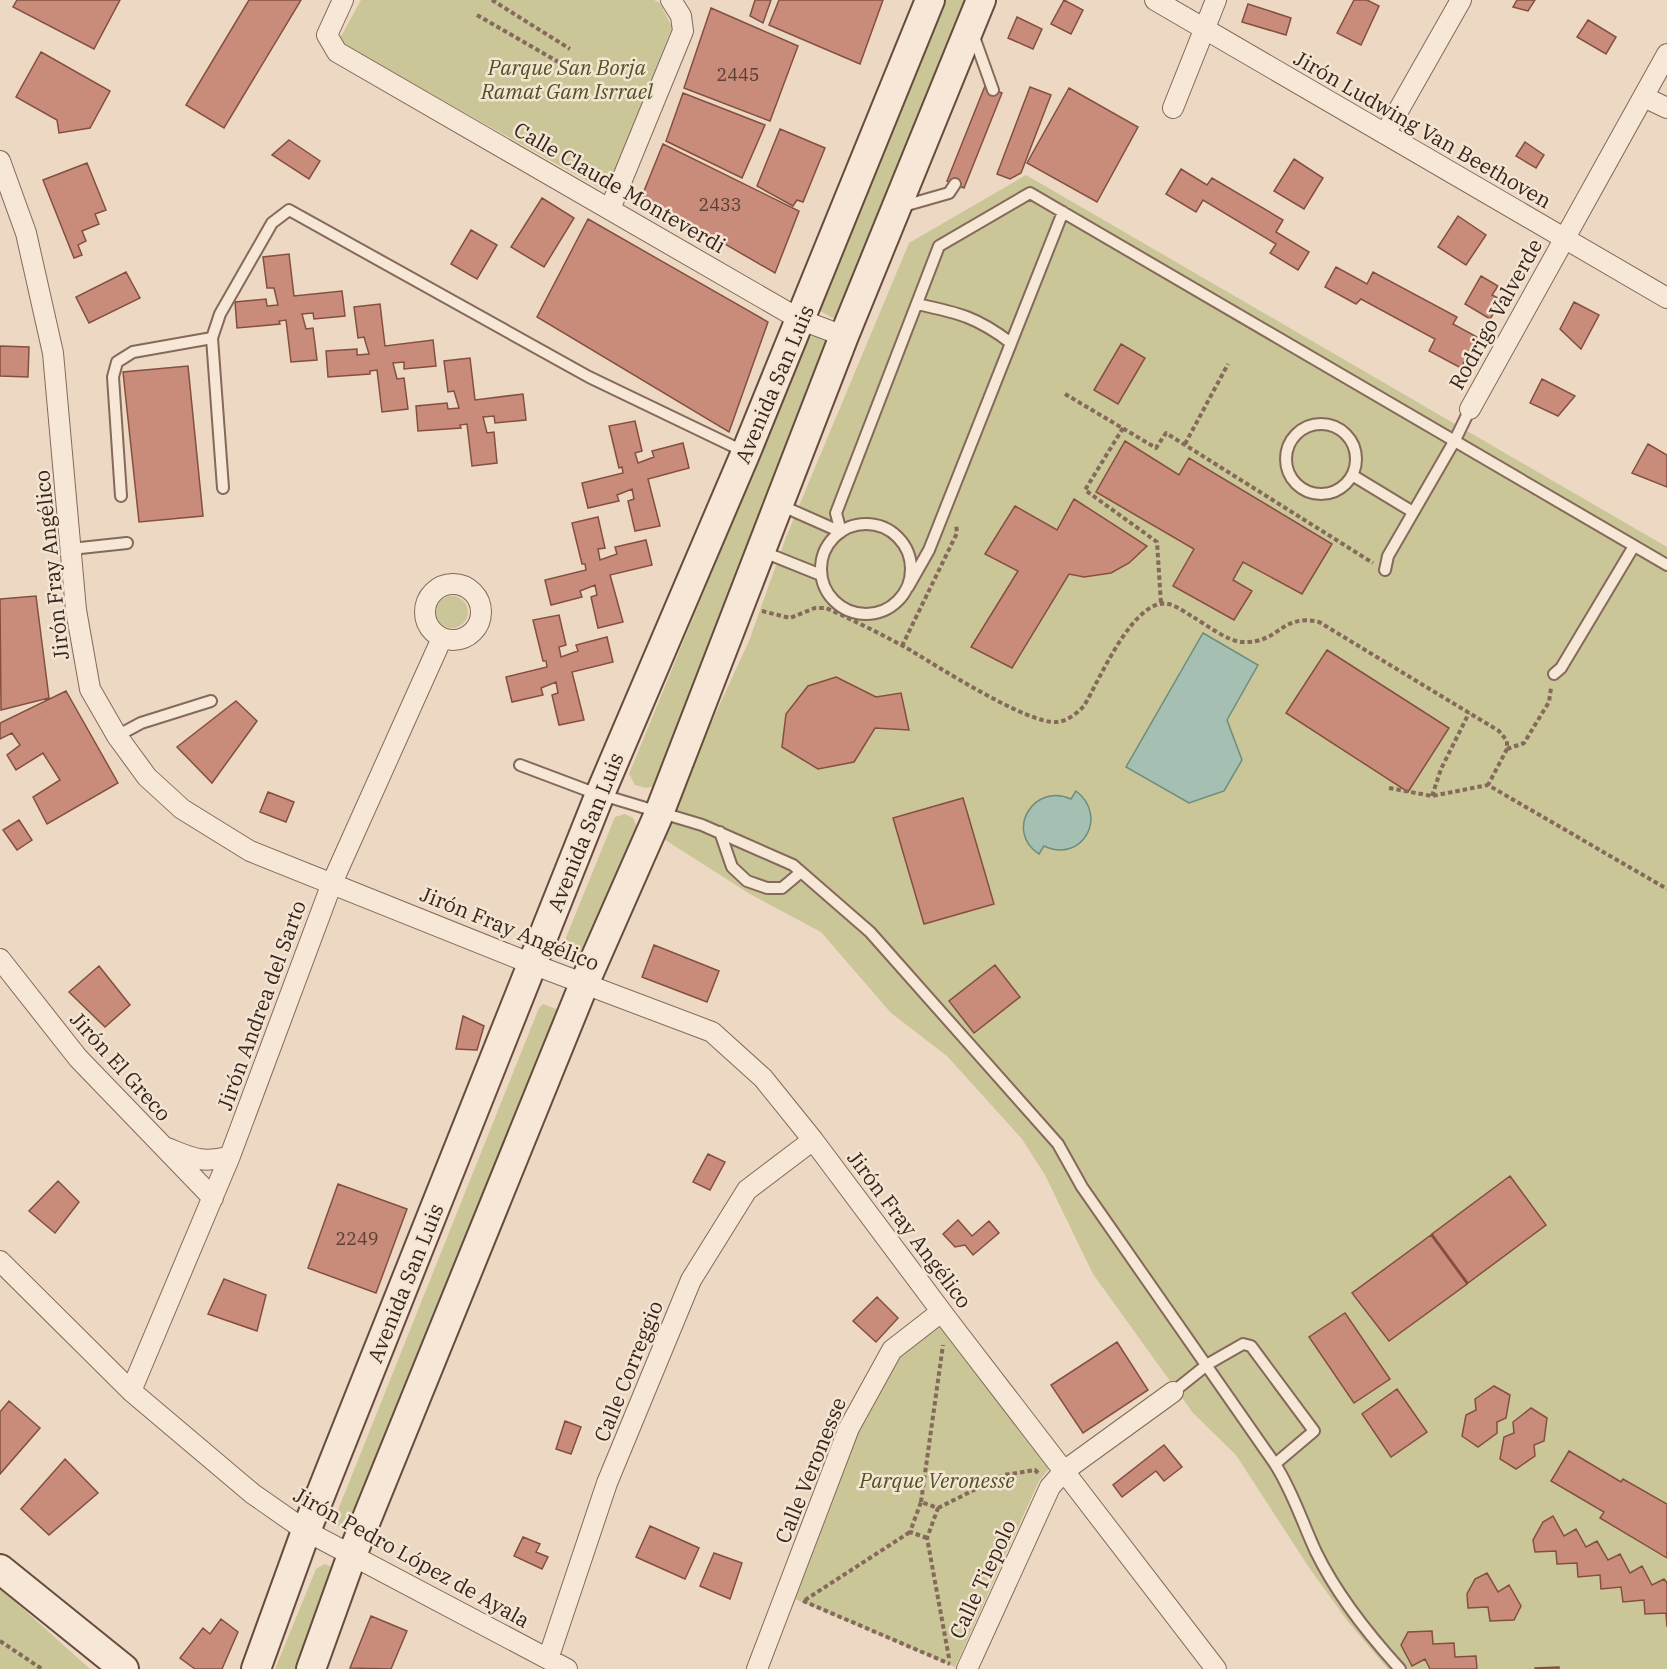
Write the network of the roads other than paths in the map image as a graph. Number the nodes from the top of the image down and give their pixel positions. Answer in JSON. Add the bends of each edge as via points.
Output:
{"nodes":[{"id":1,"x":343,"y":0,"type":"edge"},
{"id":2,"x":930,"y":0,"type":"edge"},
{"id":3,"x":981,"y":0,"type":"edge"},
{"id":4,"x":1155,"y":0,"type":"edge"},
{"id":5,"x":1216,"y":0,"type":"edge"},
{"id":6,"x":1461,"y":0,"type":"edge"},
{"id":7,"x":676,"y":8,"type":"edge"},
{"id":8,"x":970,"y":26,"type":"junction"},
{"id":9,"x":1204,"y":28,"type":"junction"},
{"id":10,"x":1667,"y":54,"type":"edge"},
{"id":11,"x":993,"y":90,"type":"dead end"},
{"id":12,"x":1644,"y":97,"type":"junction"},
{"id":13,"x":1173,"y":108,"type":"dead end"},
{"id":14,"x":1667,"y":108,"type":"edge"},
{"id":15,"x":1385,"y":134,"type":"junction"},
{"id":16,"x":0,"y":161,"type":"edge"},
{"id":17,"x":956,"y":184,"type":"dead end"},
{"id":18,"x":896,"y":208,"type":"junction"},
{"id":19,"x":610,"y":209,"type":"junction"},
{"id":20,"x":1063,"y":212,"type":"junction"},
{"id":21,"x":1564,"y":240,"type":"junction"},
{"id":22,"x":1667,"y":298,"type":"edge"},
{"id":23,"x":917,"y":304,"type":"junction"},
{"id":24,"x":801,"y":320,"type":"junction"},
{"id":25,"x":844,"y":336,"type":"junction"},
{"id":26,"x":212,"y":338,"type":"junction"},
{"id":27,"x":1011,"y":343,"type":"junction"},
{"id":28,"x":1470,"y":409,"type":"joint"},
{"id":29,"x":1455,"y":440,"type":"junction"},
{"id":30,"x":746,"y":452,"type":"junction"},
{"id":31,"x":1352,"y":475,"type":"junction"},
{"id":32,"x":223,"y":488,"type":"dead end"},
{"id":33,"x":121,"y":496,"type":"dead end"},
{"id":34,"x":779,"y":505,"type":"junction"},
{"id":35,"x":1413,"y":512,"type":"junction"},
{"id":36,"x":841,"y":532,"type":"junction"},
{"id":37,"x":127,"y":543,"type":"dead end"},
{"id":38,"x":1634,"y":546,"type":"junction"},
{"id":39,"x":71,"y":549,"type":"junction"},
{"id":40,"x":761,"y":551,"type":"junction"},
{"id":41,"x":1667,"y":565,"type":"edge"},
{"id":42,"x":1385,"y":570,"type":"road end"},
{"id":43,"x":821,"y":575,"type":"junction"},
{"id":44,"x":908,"y":587,"type":"junction"},
{"id":45,"x":442,"y":638,"type":"dead end"},
{"id":46,"x":1554,"y":674,"type":"road end"},
{"id":47,"x":211,"y":701,"type":"dead end"},
{"id":48,"x":117,"y":736,"type":"junction"},
{"id":49,"x":520,"y":765,"type":"dead end"},
{"id":50,"x":600,"y":794,"type":"junction"},
{"id":51,"x":660,"y":811,"type":"junction"},
{"id":52,"x":720,"y":832,"type":"junction"},
{"id":53,"x":801,"y":872,"type":"junction"},
{"id":54,"x":332,"y":883,"type":"junction"},
{"id":55,"x":0,"y":959,"type":"edge"},
{"id":56,"x":532,"y":964,"type":"junction"},
{"id":57,"x":584,"y":984,"type":"junction"},
{"id":58,"x":813,"y":1140,"type":"junction"},
{"id":59,"x":158,"y":1144,"type":"junction"},
{"id":60,"x":230,"y":1156,"type":"junction"},
{"id":61,"x":213,"y":1198,"type":"junction"},
{"id":62,"x":0,"y":1261,"type":"edge"},
{"id":63,"x":944,"y":1316,"type":"junction"},
{"id":64,"x":1208,"y":1364,"type":"junction"},
{"id":65,"x":131,"y":1391,"type":"junction"},
{"id":66,"x":1173,"y":1392,"type":"joint"},
{"id":67,"x":1275,"y":1464,"type":"junction"},
{"id":68,"x":1064,"y":1471,"type":"junction"},
{"id":69,"x":306,"y":1531,"type":"junction"},
{"id":70,"x":352,"y":1555,"type":"junction"},
{"id":71,"x":0,"y":1569,"type":"edge"},
{"id":72,"x":548,"y":1659,"type":"junction"},
{"id":73,"x":959,"y":1667,"type":"edge"},
{"id":74,"x":124,"y":1669,"type":"edge"},
{"id":75,"x":256,"y":1669,"type":"edge"},
{"id":76,"x":311,"y":1669,"type":"edge"},
{"id":77,"x":567,"y":1669,"type":"edge"},
{"id":78,"x":757,"y":1669,"type":"edge"},
{"id":79,"x":1216,"y":1669,"type":"edge"},
{"id":80,"x":1400,"y":1669,"type":"edge"}],
"edges":[{"from":1,"to":19,"type":"street","name":"Calle Claude Monteverdi","via":[[327,35],[337,52]]},
{"from":2,"to":24,"type":"main road","name":"Avenida San Luis"},
{"from":3,"to":8,"type":"main road"},
{"from":4,"to":9,"type":"street","name":"Jirón Ludwing Van Beethoven"},
{"from":5,"to":9,"type":"street"},
{"from":6,"to":15,"type":"street"},
{"from":7,"to":19,"type":"street","via":[[683,31]]},
{"from":8,"to":11,"type":"lane"},
{"from":8,"to":18,"type":"main road"},
{"from":9,"to":13,"type":"street"},
{"from":9,"to":15,"type":"street","name":"Jirón Ludwing Van Beethoven"},
{"from":10,"to":12,"type":"street","name":"Rodrigo Valverde"},
{"from":12,"to":14,"type":"street"},
{"from":12,"to":21,"type":"street","name":"Rodrigo Valverde"},
{"from":15,"to":21,"type":"street","name":"Jirón Ludwing Van Beethoven"},
{"from":16,"to":39,"type":"street","name":"Jirón Fray Angélico","via":[[26,233],[53,353]]},
{"from":17,"to":18,"type":"lane","via":[[949,193]]},
{"from":18,"to":25,"type":"main road"},
{"from":19,"to":24,"type":"street","name":"Calle Claude Monteverdi"},
{"from":20,"to":23,"type":"lane","via":[[1030,193],[945,240],[939,246]]},
{"from":20,"to":27,"type":"lane"},
{"from":20,"to":29,"type":"lane"},
{"from":21,"to":22,"type":"street","name":"Jirón Ludwing Van Beethoven"},
{"from":21,"to":28,"type":"street","name":"Rodrigo Valverde"},
{"from":23,"to":27,"type":"lane","via":[[966,315]]},
{"from":23,"to":36,"type":"lane","via":[[836,513]]},
{"from":24,"to":25,"type":"street","name":"Calle Claude Monteverdi"},
{"from":24,"to":30,"type":"main road","name":"Avenida San Luis"},
{"from":25,"to":34,"type":"main road"},
{"from":26,"to":30,"type":"lane","via":[[220,314],[272,223],[289,210],[589,377]]},
{"from":26,"to":32,"type":"lane"},
{"from":26,"to":33,"type":"lane","via":[[133,352],[117,362],[113,377]]},
{"from":27,"to":44,"type":"lane","via":[[928,550]]},
{"from":28,"to":29,"type":"lane"},
{"from":29,"to":35,"type":"lane"},
{"from":29,"to":38,"type":"lane"},
{"from":30,"to":50,"type":"main road","name":"Avenida San Luis"},
{"from":31,"to":31,"type":"lane","via":[[1355,452],[1351,441],[1333,426],[1310,426],[1291,440],[1286,461],[1288,472],[1303,489],[1325,494],[1345,484]]},
{"from":31,"to":35,"type":"lane"},
{"from":34,"to":36,"type":"lane"},
{"from":34,"to":40,"type":"main road"},
{"from":35,"to":42,"type":"lane","via":[[1388,556]]},
{"from":36,"to":43,"type":"lane","via":[[825,550]]},
{"from":36,"to":44,"type":"lane","via":[[868,524],[895,534],[910,558],[912,573]]},
{"from":37,"to":39,"type":"lane"},
{"from":38,"to":41,"type":"lane"},
{"from":38,"to":46,"type":"lane","via":[[1562,668]]},
{"from":39,"to":48,"type":"street","name":"Jirón Fray Angélico","via":[[76,610],[90,689]]},
{"from":40,"to":43,"type":"lane"},
{"from":40,"to":51,"type":"main road"},
{"from":43,"to":44,"type":"lane","via":[[830,595],[845,613],[875,614],[889,609]]},
{"from":45,"to":54,"type":"street","name":"Jirón Andrea del Sarto"},
{"from":47,"to":48,"type":"lane","via":[[141,723]]},
{"from":48,"to":54,"type":"street","name":"Jirón Fray Angélico","via":[[147,777],[182,809],[250,851]]},
{"from":49,"to":50,"type":"lane"},
{"from":50,"to":51,"type":"lane"},
{"from":50,"to":56,"type":"main road","name":"Avenida San Luis"},
{"from":51,"to":52,"type":"lane"},
{"from":51,"to":57,"type":"main road"},
{"from":52,"to":53,"type":"lane"},
{"from":52,"to":53,"type":"lane","via":[[732,867],[747,881],[782,888]]},
{"from":53,"to":64,"type":"lane","via":[[870,932],[1058,1144],[1082,1186]]},
{"from":54,"to":56,"type":"street","name":"Jirón Fray Angélico"},
{"from":54,"to":60,"type":"street","name":"Jirón Andrea del Sarto"},
{"from":55,"to":59,"type":"street","name":"Jirón El Greco","via":[[78,1058]]},
{"from":56,"to":57,"type":"street","name":"Jirón Fray Angélico"},
{"from":56,"to":69,"type":"main road","name":"Avenida San Luis"},
{"from":57,"to":58,"type":"street","name":"Jirón Fray Angélico","via":[[712,1032],[763,1078]]},
{"from":57,"to":70,"type":"main road"},
{"from":58,"to":63,"type":"street","name":"Jirón Fray Angélico"},
{"from":58,"to":72,"type":"street","name":"Calle Correggio","via":[[747,1190],[691,1280],[608,1483]]},
{"from":59,"to":60,"type":"street","via":[[199,1160]]},
{"from":59,"to":61,"type":"street","name":"Jirón El Greco"},
{"from":60,"to":61,"type":"street","name":"Jirón Andrea del Sarto"},
{"from":61,"to":65,"type":"street","name":"Jirón Andrea del Sarto"},
{"from":62,"to":65,"type":"street","name":"Jirón Pedro López de Ayala"},
{"from":63,"to":68,"type":"street","name":"Jirón Fray Angélico"},
{"from":63,"to":78,"type":"street","name":"Calle Veronesse","via":[[892,1350],[849,1428]]},
{"from":64,"to":66,"type":"lane"},
{"from":64,"to":67,"type":"lane"},
{"from":64,"to":67,"type":"lane","via":[[1243,1344],[1251,1346],[1314,1431]]},
{"from":65,"to":69,"type":"street","name":"Jirón Pedro López de Ayala","via":[[253,1494]]},
{"from":66,"to":68,"type":"street","name":"Calle Tiepolo"},
{"from":67,"to":80,"type":"lane","via":[[1292,1491],[1316,1552],[1336,1586]]},
{"from":68,"to":73,"type":"street","name":"Calle Tiepolo","via":[[1050,1487]]},
{"from":68,"to":79,"type":"street","name":"Jirón Fray Angélico"},
{"from":69,"to":70,"type":"street","name":"Jirón Pedro López de Ayala"},
{"from":69,"to":75,"type":"main road","name":"Avenida San Luis"},
{"from":70,"to":72,"type":"street","name":"Jirón Pedro López de Ayala"},
{"from":70,"to":76,"type":"main road"},
{"from":71,"to":74,"type":"main road"},
{"from":72,"to":77,"type":"street","name":"Jirón Pedro López de Ayala"}]}
